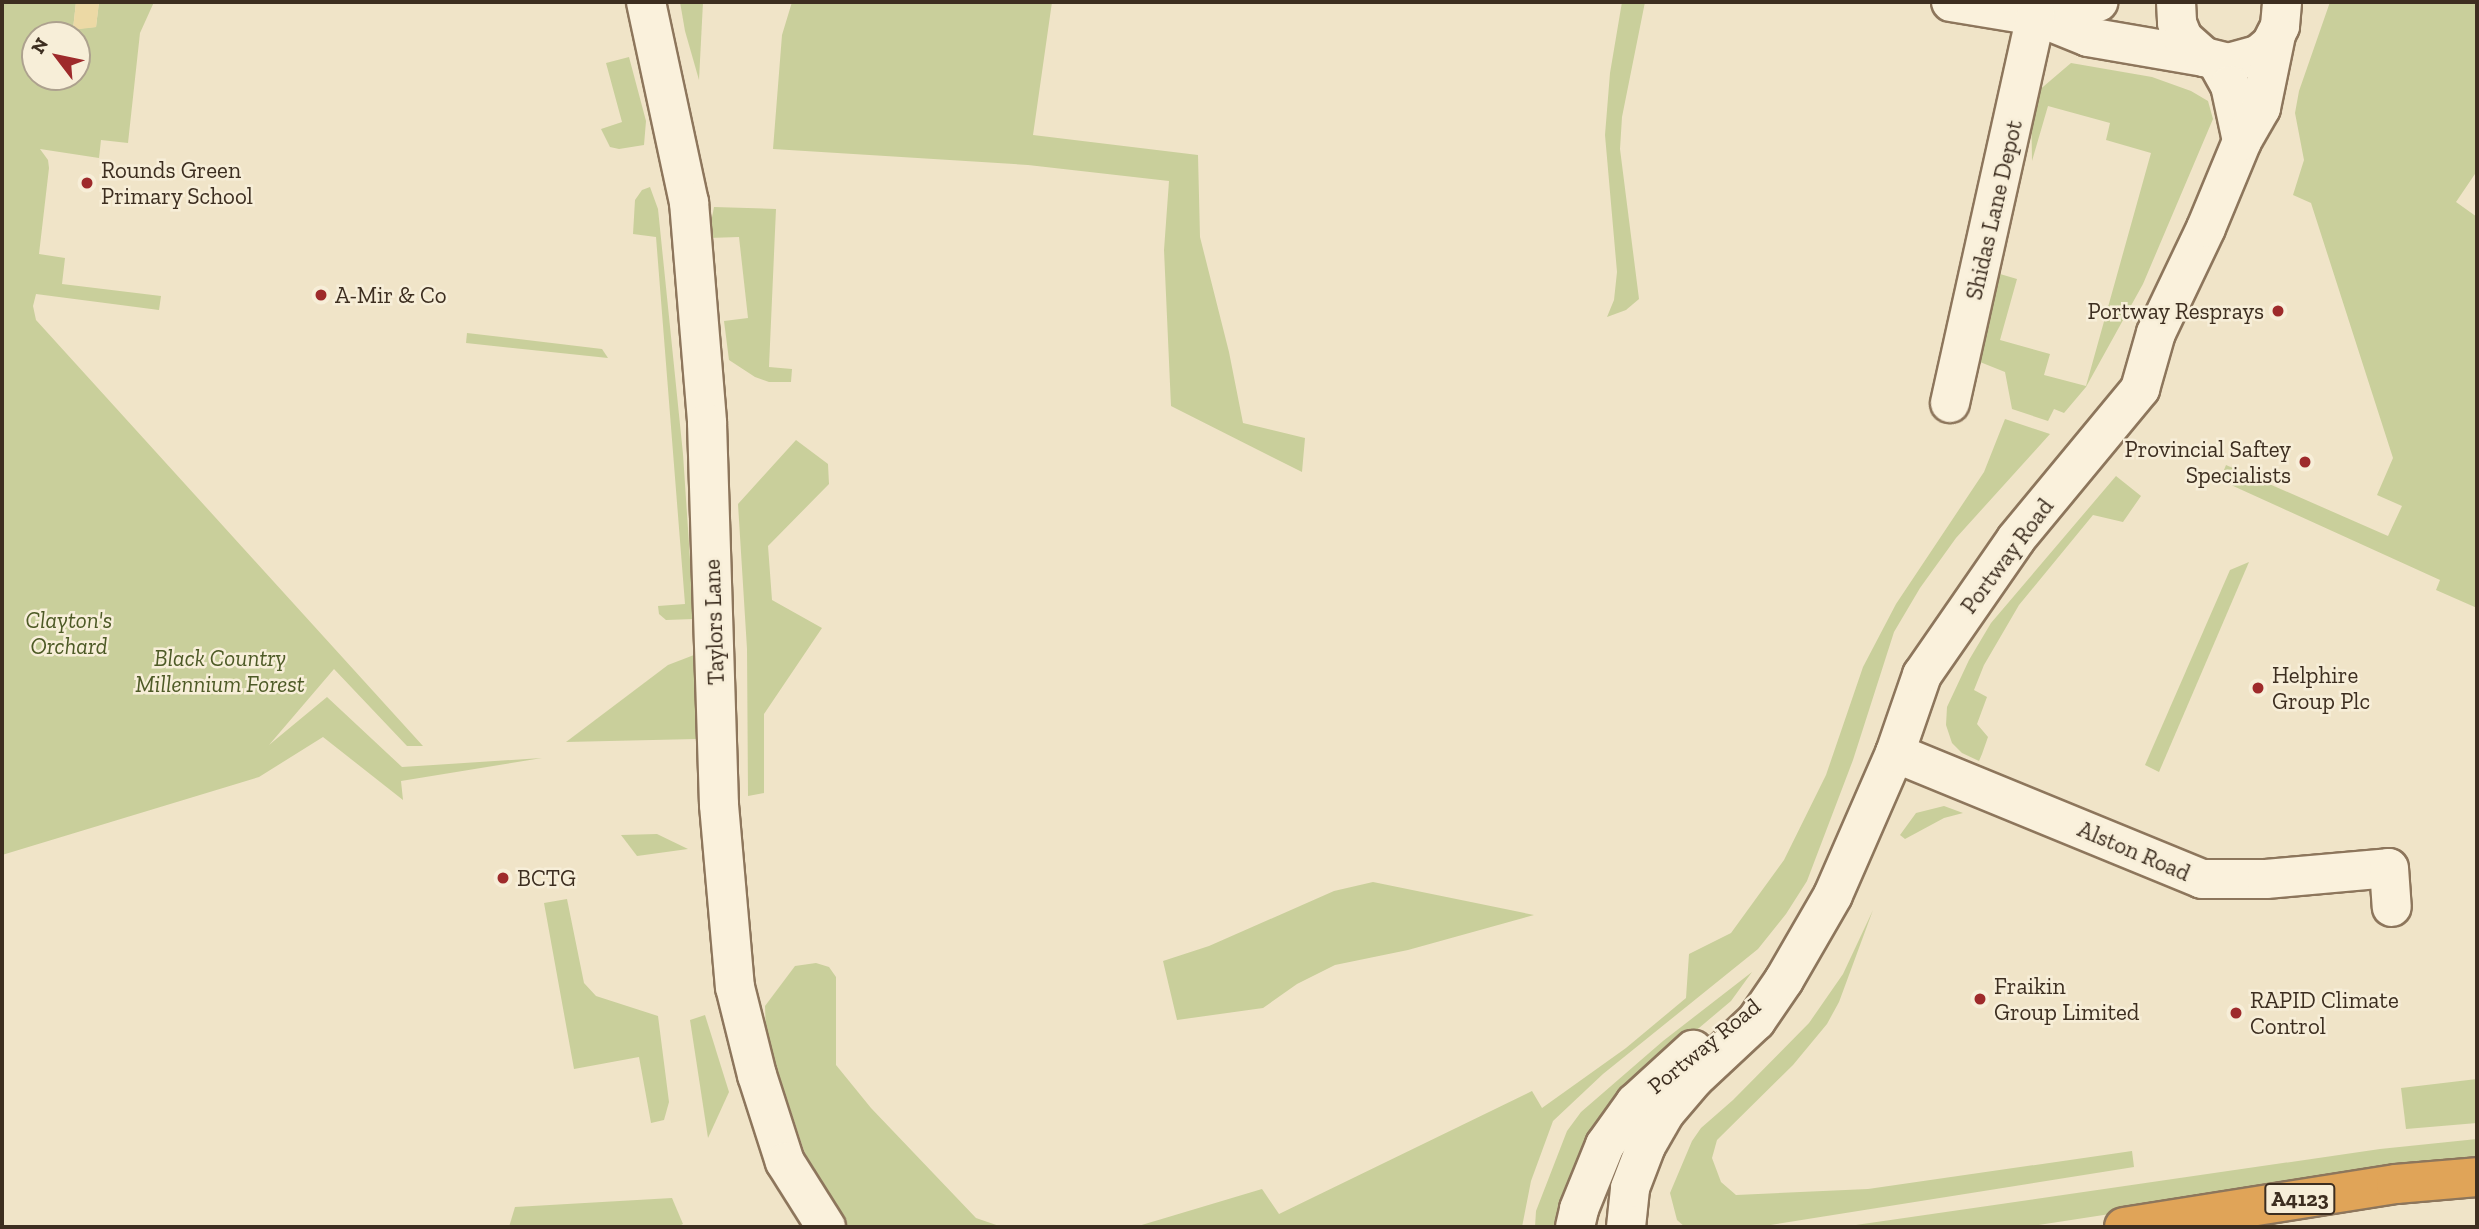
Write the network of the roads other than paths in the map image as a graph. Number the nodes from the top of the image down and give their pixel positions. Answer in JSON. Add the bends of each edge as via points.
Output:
{"nodes":[{"id":1,"x":646,"y":2,"type":"edge"},
{"id":2,"x":1951,"y":2,"type":"edge"},
{"id":3,"x":2098,"y":2,"type":"edge"},
{"id":4,"x":2176,"y":2,"type":"edge"},
{"id":5,"x":2036,"y":16,"type":"junction"},
{"id":6,"x":2279,"y":18,"type":"edge"},
{"id":7,"x":2210,"y":60,"type":"junction"},
{"id":8,"x":2242,"y":141,"type":"junction"},
{"id":9,"x":1951,"y":403,"type":"dead end"},
{"id":10,"x":1895,"y":753,"type":"junction"},
{"id":11,"x":2392,"y":907,"type":"dead end"},
{"id":12,"x":1784,"y":980,"type":"junction"},
{"id":13,"x":2477,"y":1177,"type":"edge"},
{"id":14,"x":826,"y":1227,"type":"edge"},
{"id":15,"x":1575,"y":1227,"type":"edge"},
{"id":16,"x":1626,"y":1227,"type":"edge"},
{"id":17,"x":2124,"y":1227,"type":"edge"}],
"edges":[{"from":1,"to":14,"type":"street","name":"Taylors Lane","via":[[689,202],[707,423],[719,805],[735,987],[785,1162]]},
{"from":2,"to":5,"type":"street"},
{"from":3,"to":5,"type":"street"},
{"from":4,"to":7,"type":"street","via":[[2176,23],[2183,38]]},
{"from":5,"to":7,"type":"street","name":"Portway Road","via":[[2088,37]]},
{"from":5,"to":9,"type":"street","name":"Shidas Lane Depot"},
{"from":6,"to":7,"type":"street","name":"Portway Road","via":[[2258,55],[2244,61]]},
{"from":6,"to":8,"type":"street","name":"Portway Road","via":[[2266,92]]},
{"from":7,"to":8,"type":"street","via":[[2230,85]]},
{"from":8,"to":10,"type":"street","name":"Portway Road","via":[[2156,333],[2140,388],[2016,539],[1922,675]]},
{"from":10,"to":11,"type":"street","name":"Alston Road","via":[[2202,879],[2266,879],[2389,868]]},
{"from":10,"to":12,"type":"street","name":"Portway Road","via":[[1833,895]]},
{"from":12,"to":15,"type":"street","name":"Portway Road","via":[[1697,1046],[1635,1103],[1605,1145]]},
{"from":12,"to":16,"type":"street","name":"Portway Road","via":[[1756,1021],[1665,1113],[1630,1188]]},
{"from":13,"to":17,"type":"highway","number":"A4123","via":[[2396,1184]]}]}
